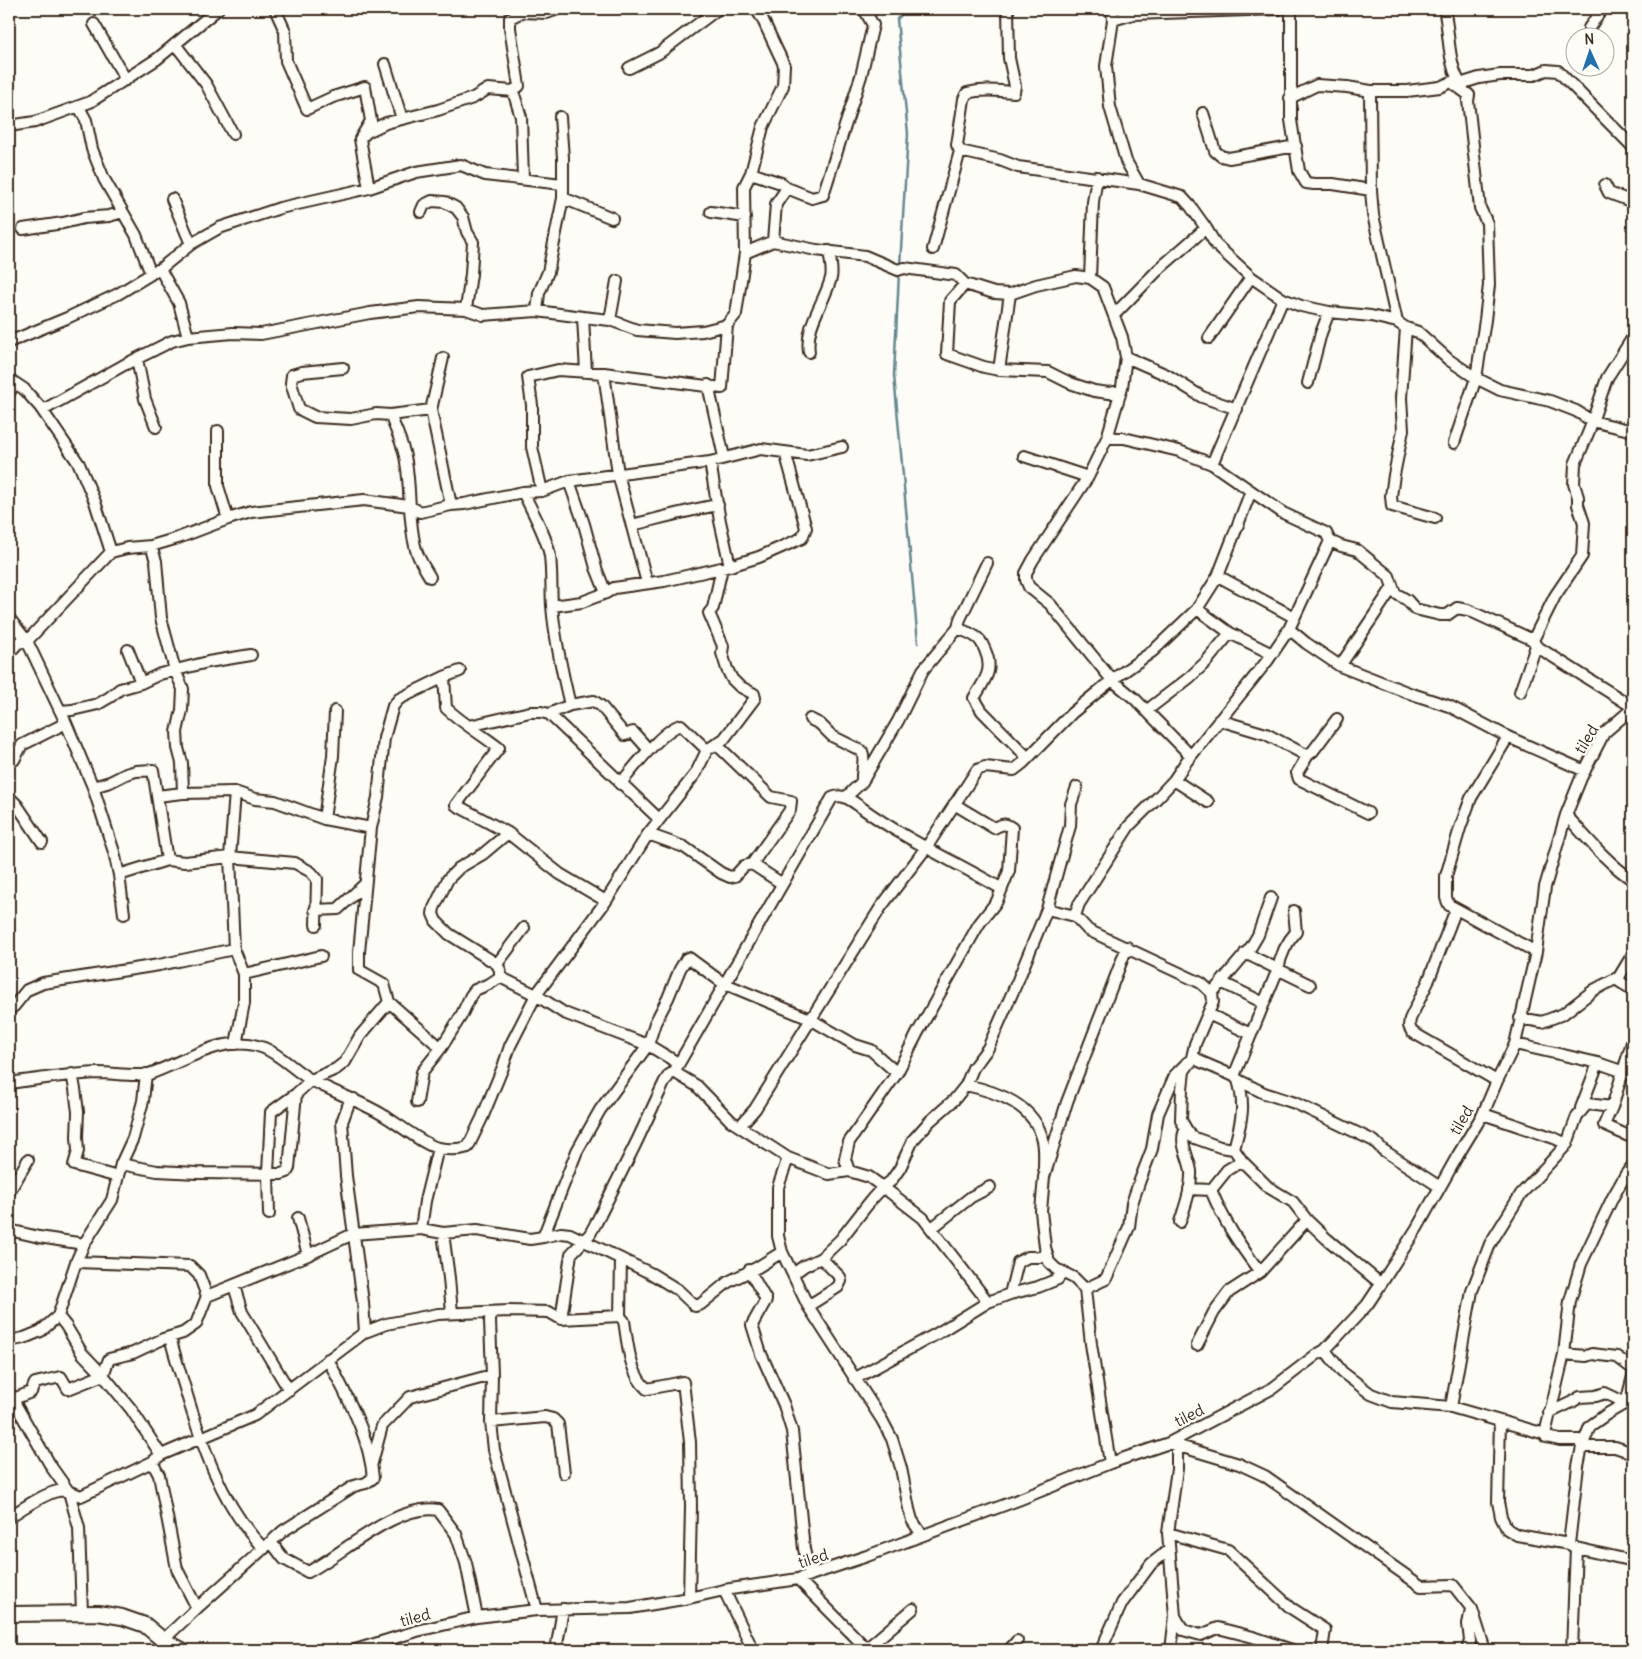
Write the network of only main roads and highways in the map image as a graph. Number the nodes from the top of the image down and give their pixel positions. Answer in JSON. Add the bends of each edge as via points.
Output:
{"nodes":[{"id":1,"x":9,"y":1614,"type":"edge"},
{"id":2,"x":182,"y":1650,"type":"edge"}],
"edges":[{"from":1,"to":2,"type":"main road","via":[[98,1613],[122,1617],[145,1625]]}]}
